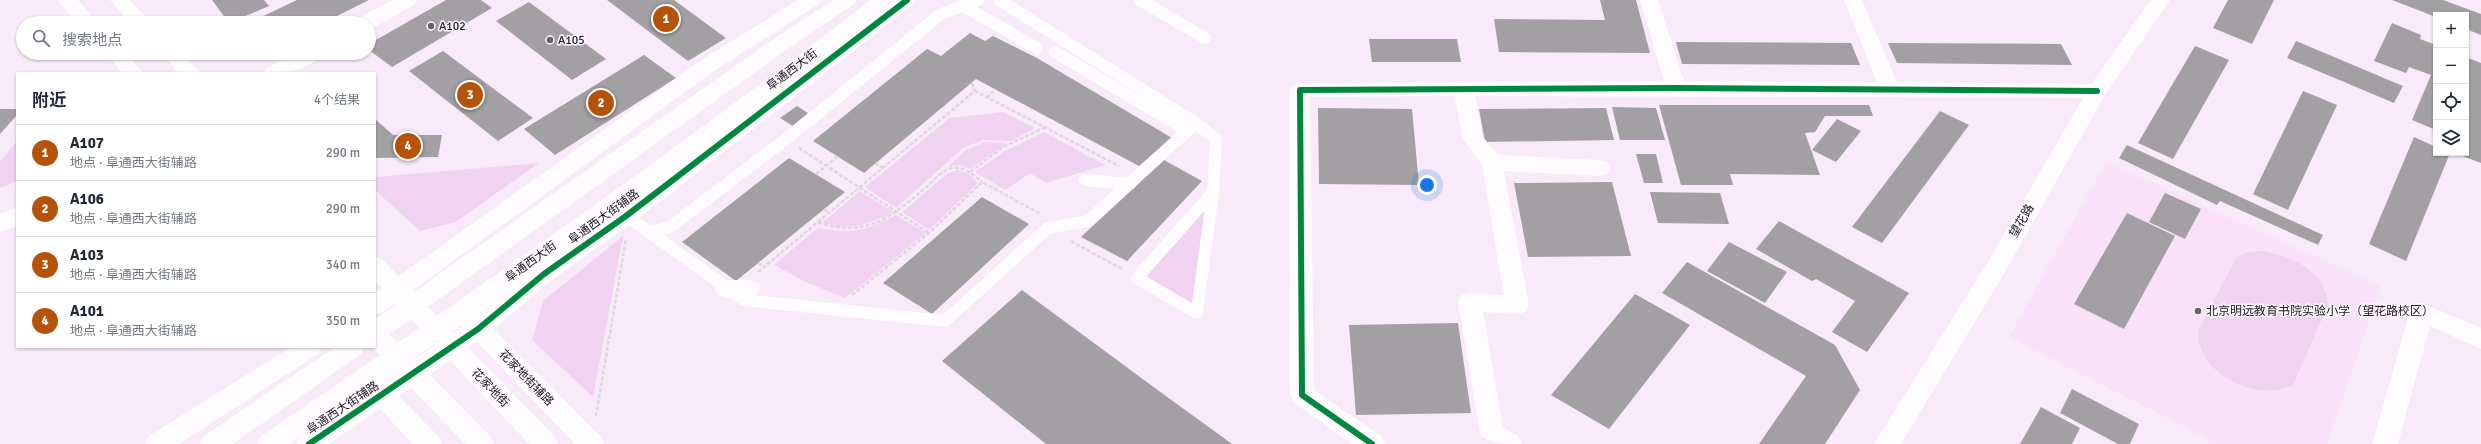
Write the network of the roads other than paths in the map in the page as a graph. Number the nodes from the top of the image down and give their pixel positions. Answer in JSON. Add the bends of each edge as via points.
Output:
{"nodes":[{"id":1,"x":67,"y":0,"type":"edge"},
{"id":2,"x":119,"y":0,"type":"edge"},
{"id":3,"x":408,"y":0,"type":"edge"},
{"id":4,"x":812,"y":0,"type":"edge"},
{"id":5,"x":848,"y":0,"type":"edge"},
{"id":6,"x":883,"y":0,"type":"edge"},
{"id":7,"x":906,"y":0,"type":"edge"},
{"id":8,"x":978,"y":0,"type":"edge"},
{"id":9,"x":999,"y":0,"type":"edge"},
{"id":10,"x":1140,"y":0,"type":"edge"},
{"id":11,"x":1649,"y":0,"type":"edge"},
{"id":12,"x":1853,"y":0,"type":"edge"},
{"id":13,"x":2161,"y":0,"type":"edge"},
{"id":14,"x":965,"y":7,"type":"junction"},
{"id":15,"x":82,"y":16,"type":"edge"},
{"id":16,"x":134,"y":16,"type":"edge"},
{"id":17,"x":376,"y":18,"type":"edge"},
{"id":18,"x":1205,"y":38,"type":"dead end"},
{"id":19,"x":1037,"y":48,"type":"dead end"},
{"id":20,"x":1055,"y":52,"type":"dead end"},
{"id":21,"x":122,"y":60,"type":"edge"},
{"id":22,"x":177,"y":60,"type":"edge"},
{"id":23,"x":298,"y":60,"type":"edge"},
{"id":24,"x":133,"y":72,"type":"edge"},
{"id":25,"x":189,"y":72,"type":"edge"},
{"id":26,"x":276,"y":72,"type":"edge"},
{"id":27,"x":1676,"y":88,"type":"junction"},
{"id":28,"x":1890,"y":89,"type":"junction"},
{"id":29,"x":1464,"y":90,"type":"junction"},
{"id":30,"x":2097,"y":90,"type":"junction"},
{"id":31,"x":1192,"y":127,"type":"junction"},
{"id":32,"x":1492,"y":163,"type":"junction"},
{"id":33,"x":1598,"y":168,"type":"dead end"},
{"id":34,"x":1085,"y":180,"type":"dead end"},
{"id":35,"x":1134,"y":180,"type":"junction"},
{"id":36,"x":1213,"y":192,"type":"junction"},
{"id":37,"x":16,"y":216,"type":"edge"},
{"id":38,"x":621,"y":218,"type":"junction"},
{"id":39,"x":0,"y":224,"type":"edge"},
{"id":40,"x":648,"y":232,"type":"junction"},
{"id":41,"x":376,"y":267,"type":"edge"},
{"id":42,"x":406,"y":298,"type":"junction"},
{"id":43,"x":376,"y":305,"type":"edge"},
{"id":44,"x":470,"y":320,"type":"junction"},
{"id":45,"x":376,"y":331,"type":"edge"},
{"id":46,"x":376,"y":336,"type":"edge"},
{"id":47,"x":2481,"y":339,"type":"edge"},
{"id":48,"x":443,"y":340,"type":"junction"},
{"id":49,"x":308,"y":348,"type":"edge"},
{"id":50,"x":352,"y":348,"type":"edge"},
{"id":51,"x":397,"y":356,"type":"junction"},
{"id":52,"x":414,"y":373,"type":"junction"},
{"id":53,"x":364,"y":378,"type":"junction"},
{"id":54,"x":381,"y":395,"type":"junction"},
{"id":55,"x":158,"y":444,"type":"edge"},
{"id":56,"x":213,"y":444,"type":"edge"},
{"id":57,"x":270,"y":444,"type":"edge"},
{"id":58,"x":309,"y":444,"type":"edge"},
{"id":59,"x":429,"y":444,"type":"edge"},
{"id":60,"x":481,"y":444,"type":"edge"},
{"id":61,"x":545,"y":444,"type":"edge"},
{"id":62,"x":591,"y":444,"type":"edge"},
{"id":63,"x":1372,"y":444,"type":"edge"},
{"id":64,"x":1509,"y":444,"type":"edge"},
{"id":65,"x":1887,"y":444,"type":"edge"},
{"id":66,"x":2385,"y":444,"type":"edge"}],
"edges":[{"from":1,"to":15,"type":"street"},
{"from":2,"to":16,"type":"street"},
{"from":3,"to":17,"type":"street"},
{"from":4,"to":42,"type":"street","via":[[707,66]]},
{"from":5,"to":42,"type":"street"},
{"from":6,"to":38,"type":"street","name":"阜通西大街"},
{"from":7,"to":38,"type":"street","name":"阜通西大街辅路"},
{"from":8,"to":14,"type":"lane"},
{"from":9,"to":31,"type":"lane"},
{"from":10,"to":18,"type":"lane"},
{"from":11,"to":27,"type":"street"},
{"from":12,"to":28,"type":"street"},
{"from":13,"to":30,"type":"street","name":"望花路"},
{"from":14,"to":19,"type":"lane"},
{"from":14,"to":40,"type":"lane","via":[[941,14],[786,139],[670,228]]},
{"from":20,"to":31,"type":"lane"},
{"from":21,"to":24,"type":"street"},
{"from":22,"to":25,"type":"street"},
{"from":23,"to":26,"type":"street"},
{"from":27,"to":28,"type":"street"},
{"from":27,"to":29,"type":"street"},
{"from":28,"to":30,"type":"street"},
{"from":29,"to":32,"type":"street","via":[[1473,139]]},
{"from":29,"to":63,"type":"street","via":[[1300,90],[1302,395]]},
{"from":30,"to":65,"type":"street","name":"望花路","via":[[1997,266]]},
{"from":31,"to":35,"type":"lane"},
{"from":31,"to":36,"type":"lane","via":[[1216,139]]},
{"from":32,"to":33,"type":"street"},
{"from":32,"to":64,"type":"street","via":[[1517,305],[1470,302],[1492,433]]},
{"from":34,"to":35,"type":"lane"},
{"from":35,"to":40,"type":"lane","via":[[1088,221],[1048,228],[945,321],[744,300],[737,289]]},
{"from":36,"to":36,"type":"lane","via":[[1197,313],[1137,278]]},
{"from":37,"to":39,"type":"street"},
{"from":38,"to":40,"type":"lane"},
{"from":38,"to":44,"type":"street","name":"阜通西大街辅路","via":[[544,274]]},
{"from":41,"to":42,"type":"street","name":"花家地街"},
{"from":42,"to":43,"type":"street"},
{"from":42,"to":45,"type":"street"},
{"from":42,"to":48,"type":"street","name":"花家地街"},
{"from":44,"to":48,"type":"street","name":"阜通西大街辅路"},
{"from":44,"to":62,"type":"street","name":"花家地街辅路"},
{"from":46,"to":51,"type":"street"},
{"from":47,"to":66,"type":"street","via":[[2422,312]]},
{"from":48,"to":51,"type":"street"},
{"from":48,"to":52,"type":"street","name":"阜通西大街辅路"},
{"from":48,"to":61,"type":"street","name":"花家地街"},
{"from":49,"to":55,"type":"street"},
{"from":50,"to":56,"type":"street"},
{"from":51,"to":52,"type":"street"},
{"from":51,"to":53,"type":"street"},
{"from":52,"to":54,"type":"street","name":"阜通西大街辅路"},
{"from":52,"to":60,"type":"street"},
{"from":53,"to":54,"type":"street"},
{"from":53,"to":57,"type":"street"},
{"from":54,"to":58,"type":"street","name":"阜通西大街辅路"},
{"from":54,"to":59,"type":"street"}]}
